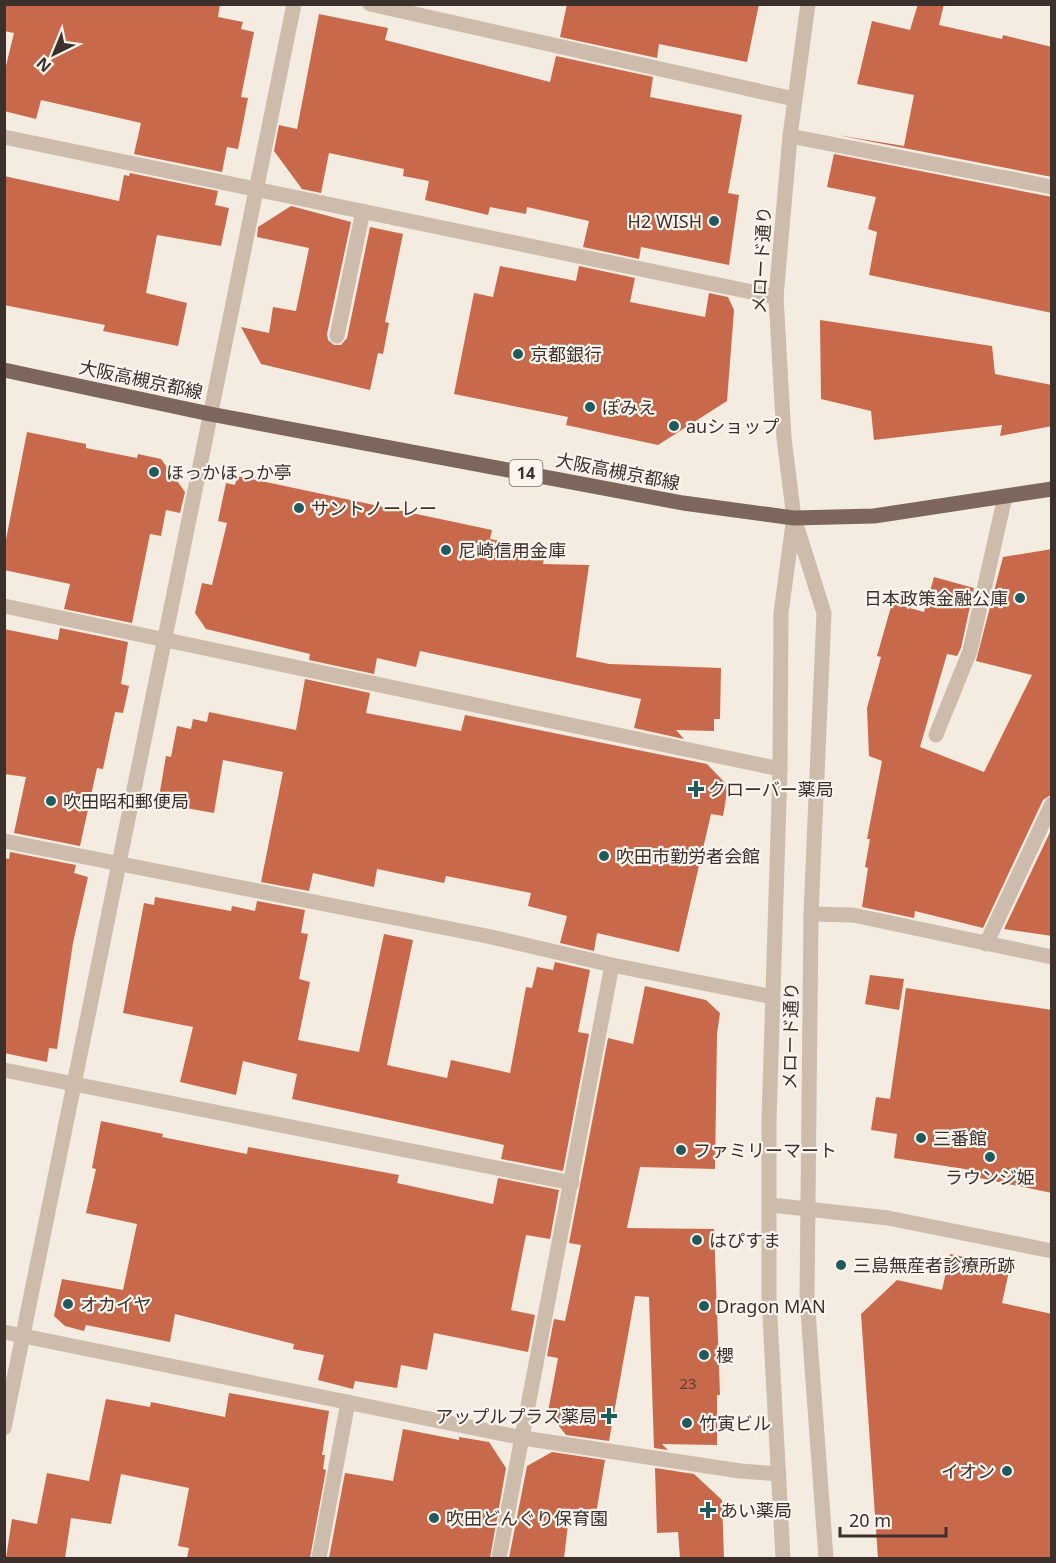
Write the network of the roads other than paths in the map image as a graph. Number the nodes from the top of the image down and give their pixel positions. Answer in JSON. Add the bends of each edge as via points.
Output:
{"nodes":[{"id":1,"x":294,"y":4,"type":"edge"},
{"id":2,"x":370,"y":4,"type":"edge"},
{"id":3,"x":808,"y":4,"type":"edge"},
{"id":4,"x":794,"y":99,"type":"junction"},
{"id":5,"x":790,"y":136,"type":"junction"},
{"id":6,"x":4,"y":137,"type":"edge"},
{"id":7,"x":1052,"y":187,"type":"edge"},
{"id":8,"x":257,"y":189,"type":"junction"},
{"id":9,"x":363,"y":211,"type":"junction"},
{"id":10,"x":776,"y":297,"type":"junction"},
{"id":11,"x":337,"y":336,"type":"dead end"},
{"id":12,"x":4,"y":370,"type":"edge"},
{"id":13,"x":210,"y":414,"type":"junction"},
{"id":14,"x":1052,"y":489,"type":"edge"},
{"id":15,"x":1005,"y":497,"type":"junction"},
{"id":16,"x":794,"y":518,"type":"junction"},
{"id":17,"x":4,"y":606,"type":"edge"},
{"id":18,"x":165,"y":638,"type":"junction"},
{"id":19,"x":936,"y":735,"type":"dead end"},
{"id":20,"x":780,"y":769,"type":"junction"},
{"id":21,"x":1052,"y":804,"type":"edge"},
{"id":22,"x":4,"y":841,"type":"edge"},
{"id":23,"x":119,"y":864,"type":"junction"},
{"id":24,"x":811,"y":914,"type":"junction"},
{"id":25,"x":986,"y":944,"type":"junction"},
{"id":26,"x":1052,"y":957,"type":"edge"},
{"id":27,"x":612,"y":966,"type":"junction"},
{"id":28,"x":773,"y":997,"type":"junction"},
{"id":29,"x":4,"y":1070,"type":"edge"},
{"id":30,"x":74,"y":1084,"type":"junction"},
{"id":31,"x":572,"y":1183,"type":"junction"},
{"id":32,"x":771,"y":1205,"type":"junction"},
{"id":33,"x":807,"y":1209,"type":"junction"},
{"id":34,"x":1052,"y":1251,"type":"edge"},
{"id":35,"x":4,"y":1332,"type":"edge"},
{"id":36,"x":23,"y":1336,"type":"junction"},
{"id":37,"x":348,"y":1402,"type":"junction"},
{"id":38,"x":4,"y":1428,"type":"edge"},
{"id":39,"x":523,"y":1438,"type":"junction"},
{"id":40,"x":779,"y":1474,"type":"junction"},
{"id":41,"x":319,"y":1558,"type":"edge"},
{"id":42,"x":500,"y":1558,"type":"edge"},
{"id":43,"x":783,"y":1558,"type":"edge"},
{"id":44,"x":826,"y":1558,"type":"edge"}],
"edges":[{"from":1,"to":8,"type":"street"},
{"from":2,"to":4,"type":"street"},
{"from":3,"to":4,"type":"street","name":"メロード通り"},
{"from":4,"to":5,"type":"street","name":"メロード通り"},
{"from":5,"to":7,"type":"street"},
{"from":5,"to":10,"type":"street","name":"メロード通り"},
{"from":6,"to":8,"type":"street"},
{"from":8,"to":9,"type":"street"},
{"from":8,"to":13,"type":"street"},
{"from":9,"to":10,"type":"street"},
{"from":9,"to":11,"type":"street"},
{"from":10,"to":16,"type":"street","name":"メロード通り","via":[[784,438]]},
{"from":12,"to":13,"type":"main road","name":"大阪高槻京都線","number":"14"},
{"from":13,"to":16,"type":"main road","name":"大阪高槻京都線","number":"14","via":[[683,503]]},
{"from":13,"to":18,"type":"street"},
{"from":14,"to":15,"type":"main road","name":"大阪高槻京都線","number":"14"},
{"from":15,"to":16,"type":"main road","name":"大阪高槻京都線","number":"14","via":[[874,516]]},
{"from":15,"to":19,"type":"street","via":[[970,651]]},
{"from":16,"to":20,"type":"street","name":"メロード通り","via":[[781,613]]},
{"from":16,"to":24,"type":"street","name":"メロード通り","via":[[824,613]]},
{"from":17,"to":18,"type":"street"},
{"from":18,"to":20,"type":"street"},
{"from":18,"to":23,"type":"street"},
{"from":20,"to":28,"type":"street","name":"メロード通り"},
{"from":21,"to":25,"type":"street"},
{"from":22,"to":23,"type":"street"},
{"from":23,"to":27,"type":"street","via":[[487,936]]},
{"from":23,"to":30,"type":"street"},
{"from":24,"to":25,"type":"street","via":[[853,915]]},
{"from":24,"to":33,"type":"street","name":"メロード通り"},
{"from":25,"to":26,"type":"street"},
{"from":27,"to":28,"type":"street"},
{"from":27,"to":31,"type":"street"},
{"from":28,"to":32,"type":"street","name":"メロード通り"},
{"from":29,"to":30,"type":"street"},
{"from":30,"to":31,"type":"street"},
{"from":30,"to":36,"type":"street"},
{"from":31,"to":39,"type":"street"},
{"from":32,"to":33,"type":"street"},
{"from":32,"to":40,"type":"street","name":"メロード通り","via":[[769,1299]]},
{"from":33,"to":34,"type":"street","via":[[888,1218]]},
{"from":33,"to":44,"type":"street","name":"メロード通り","via":[[807,1298]]},
{"from":35,"to":36,"type":"street"},
{"from":36,"to":37,"type":"street"},
{"from":36,"to":38,"type":"street"},
{"from":37,"to":39,"type":"street"},
{"from":37,"to":41,"type":"street"},
{"from":39,"to":40,"type":"street","via":[[740,1472]]},
{"from":39,"to":42,"type":"street"},
{"from":40,"to":43,"type":"street","name":"メロード通り"}]}
